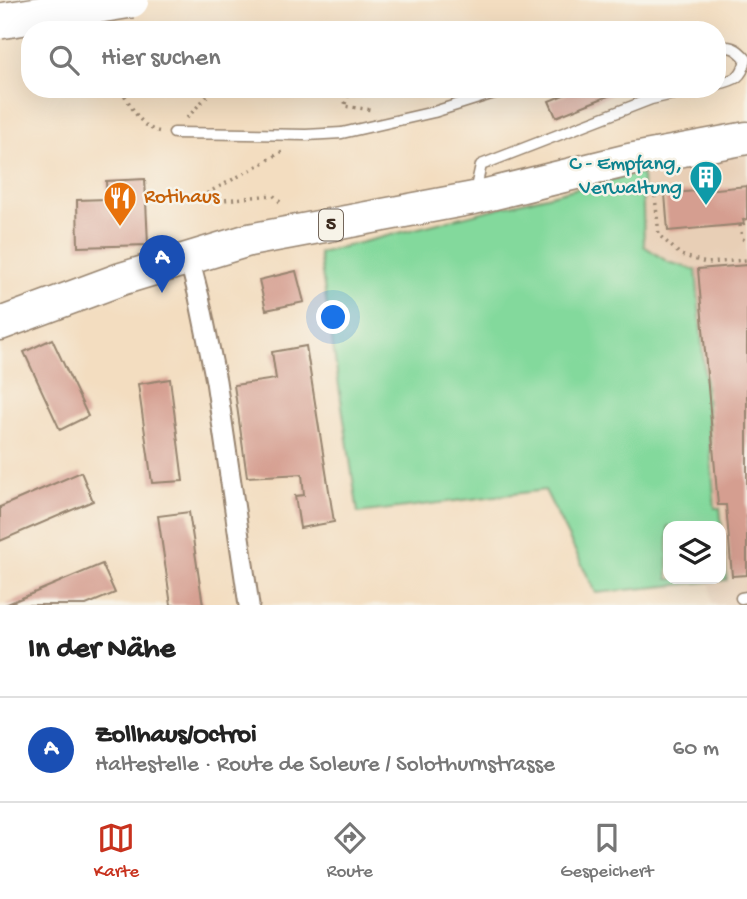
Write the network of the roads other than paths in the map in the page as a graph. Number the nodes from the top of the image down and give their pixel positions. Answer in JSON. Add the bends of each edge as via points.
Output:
{"nodes":[{"id":1,"x":131,"y":0,"type":"edge"},
{"id":2,"x":0,"y":21,"type":"edge"},
{"id":3,"x":726,"y":46,"type":"edge"},
{"id":4,"x":726,"y":82,"type":"edge"},
{"id":5,"x":477,"y":98,"type":"edge"},
{"id":6,"x":656,"y":98,"type":"edge"},
{"id":7,"x":174,"y":133,"type":"road end"},
{"id":8,"x":747,"y":138,"type":"edge"},
{"id":9,"x":474,"y":198,"type":"junction"},
{"id":10,"x":189,"y":258,"type":"junction"},
{"id":11,"x":0,"y":324,"type":"edge"},
{"id":12,"x":249,"y":605,"type":"edge"}],
"edges":[{"from":1,"to":2,"type":"highway","bridge":true},
{"from":3,"to":4,"type":"lane","via":[[738,49],[746,59],[743,71]]},
{"from":5,"to":7,"type":"lane","via":[[342,133]]},
{"from":6,"to":9,"type":"lane","via":[[481,165]]},
{"from":8,"to":9,"type":"main road","number":"5","via":[[629,160]]},
{"from":9,"to":10,"type":"main road","number":"5","via":[[249,240]]},
{"from":10,"to":11,"type":"main road","number":"5"},
{"from":10,"to":12,"type":"street","via":[[216,381]]}]}
